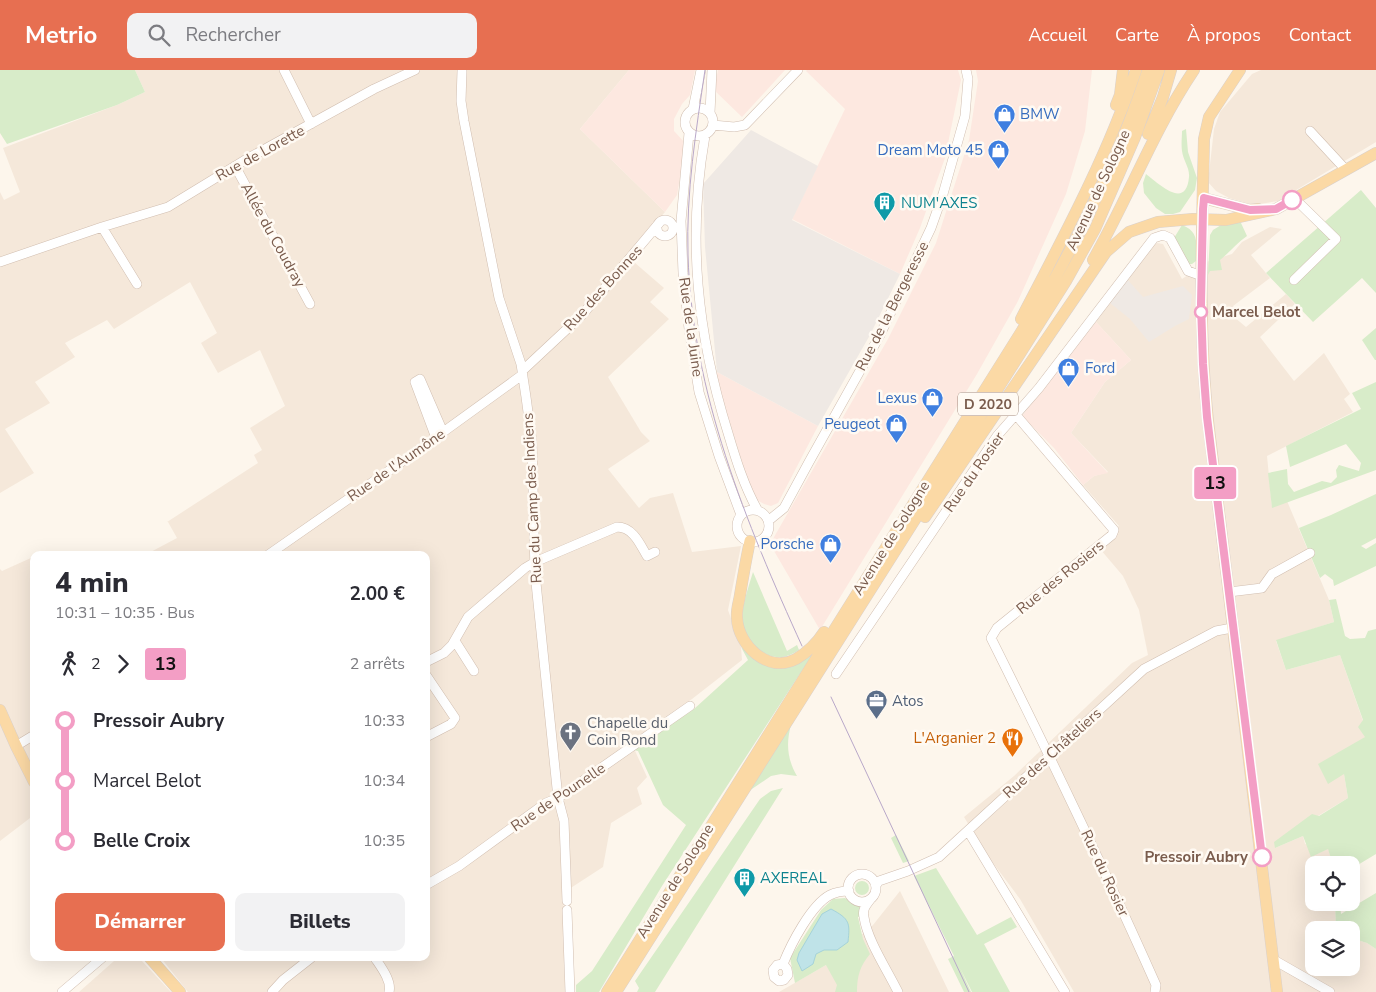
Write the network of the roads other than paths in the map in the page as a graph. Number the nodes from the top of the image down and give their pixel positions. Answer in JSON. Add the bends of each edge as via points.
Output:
{"nodes":[{"id":1,"x":284,"y":70,"type":"edge"},
{"id":2,"x":415,"y":70,"type":"edge"},
{"id":3,"x":461,"y":70,"type":"edge"},
{"id":4,"x":701,"y":70,"type":"edge"},
{"id":5,"x":712,"y":70,"type":"edge"},
{"id":6,"x":798,"y":70,"type":"edge"},
{"id":7,"x":966,"y":70,"type":"edge"},
{"id":8,"x":1123,"y":70,"type":"edge"},
{"id":9,"x":1136,"y":70,"type":"edge"},
{"id":10,"x":1148,"y":70,"type":"edge"},
{"id":11,"x":1158,"y":70,"type":"edge"},
{"id":12,"x":1171,"y":70,"type":"edge"},
{"id":13,"x":1194,"y":70,"type":"edge"},
{"id":14,"x":1240,"y":70,"type":"edge"},
{"id":15,"x":693,"y":109,"type":"junction"},
{"id":16,"x":710,"y":113,"type":"junction"},
{"id":17,"x":311,"y":124,"type":"junction"},
{"id":18,"x":713,"y":125,"type":"junction"},
{"id":19,"x":1310,"y":132,"type":"dead end"},
{"id":20,"x":689,"y":133,"type":"junction"},
{"id":21,"x":704,"y":136,"type":"junction"},
{"id":22,"x":1376,"y":153,"type":"edge"},
{"id":23,"x":235,"y":166,"type":"junction"},
{"id":24,"x":1346,"y":170,"type":"junction"},
{"id":25,"x":1092,"y":176,"type":"junction"},
{"id":26,"x":1204,"y":198,"type":"junction"},
{"id":27,"x":1295,"y":199,"type":"junction"},
{"id":28,"x":1276,"y":209,"type":"junction"},
{"id":29,"x":1118,"y":212,"type":"junction"},
{"id":30,"x":1203,"y":219,"type":"junction"},
{"id":31,"x":1173,"y":220,"type":"junction"},
{"id":32,"x":660,"y":222,"type":"dead end"},
{"id":33,"x":102,"y":227,"type":"junction"},
{"id":34,"x":1202,"y":232,"type":"junction"},
{"id":35,"x":0,"y":262,"type":"edge"},
{"id":36,"x":1202,"y":276,"type":"junction"},
{"id":37,"x":1294,"y":280,"type":"dead end"},
{"id":38,"x":138,"y":284,"type":"dead end"},
{"id":39,"x":310,"y":304,"type":"dead end"},
{"id":40,"x":1040,"y":348,"type":"junction"},
{"id":41,"x":522,"y":373,"type":"junction"},
{"id":42,"x":988,"y":382,"type":"junction"},
{"id":43,"x":1016,"y":415,"type":"junction"},
{"id":44,"x":439,"y":435,"type":"junction"},
{"id":45,"x":911,"y":508,"type":"junction"},
{"id":46,"x":758,"y":511,"type":"junction"},
{"id":47,"x":741,"y":515,"type":"junction"},
{"id":48,"x":768,"y":521,"type":"junction"},
{"id":49,"x":750,"y":541,"type":"junction"},
{"id":50,"x":274,"y":551,"type":"edge"},
{"id":51,"x":654,"y":552,"type":"dead end"},
{"id":52,"x":1310,"y":553,"type":"dead end"},
{"id":53,"x":534,"y":562,"type":"junction"},
{"id":54,"x":1229,"y":592,"type":"junction"},
{"id":55,"x":1232,"y":628,"type":"junction"},
{"id":56,"x":456,"y":641,"type":"junction"},
{"id":57,"x":430,"y":661,"type":"edge"},
{"id":58,"x":474,"y":671,"type":"dead end"},
{"id":59,"x":836,"y":674,"type":"dead end"},
{"id":60,"x":430,"y":681,"type":"edge"},
{"id":61,"x":690,"y":706,"type":"dead end"},
{"id":62,"x":1,"y":715,"type":"edge"},
{"id":63,"x":786,"y":721,"type":"junction"},
{"id":64,"x":430,"y":735,"type":"edge"},
{"id":65,"x":30,"y":737,"type":"edge"},
{"id":66,"x":16,"y":746,"type":"junction"},
{"id":67,"x":1049,"y":755,"type":"junction"},
{"id":68,"x":30,"y":774,"type":"edge"},
{"id":69,"x":558,"y":798,"type":"junction"},
{"id":70,"x":968,"y":830,"type":"junction"},
{"id":71,"x":430,"y":883,"type":"edge"},
{"id":72,"x":876,"y":885,"type":"junction"},
{"id":73,"x":849,"y":891,"type":"junction"},
{"id":74,"x":870,"y":900,"type":"junction"},
{"id":75,"x":1274,"y":960,"type":"junction"},
{"id":76,"x":98,"y":961,"type":"edge"},
{"id":77,"x":153,"y":961,"type":"edge"},
{"id":78,"x":307,"y":961,"type":"edge"},
{"id":79,"x":378,"y":961,"type":"edge"},
{"id":80,"x":784,"y":964,"type":"dead end"},
{"id":81,"x":62,"y":992,"type":"edge"},
{"id":82,"x":180,"y":992,"type":"edge"},
{"id":83,"x":272,"y":992,"type":"edge"},
{"id":84,"x":389,"y":992,"type":"edge"},
{"id":85,"x":570,"y":992,"type":"edge"},
{"id":86,"x":607,"y":992,"type":"edge"},
{"id":87,"x":616,"y":992,"type":"edge"},
{"id":88,"x":898,"y":992,"type":"edge"},
{"id":89,"x":1065,"y":992,"type":"edge"},
{"id":90,"x":1155,"y":992,"type":"edge"},
{"id":91,"x":1277,"y":992,"type":"edge"},
{"id":92,"x":1330,"y":992,"type":"edge"}],
"edges":[{"from":1,"to":17,"type":"street"},
{"from":2,"to":17,"type":"street","name":"Rue de Lorette"},
{"from":3,"to":41,"type":"street","name":"Rue du Camp des Indiens","via":[[464,121],[497,288]]},
{"from":4,"to":15,"type":"street","name":"Rue de la Juine"},
{"from":5,"to":16,"type":"street"},
{"from":6,"to":18,"type":"street","via":[[745,126]]},
{"from":7,"to":48,"type":"street","name":"Rue de la Bergeresse","via":[[965,116],[931,228],[880,335],[810,462],[784,508]]},
{"from":8,"to":25,"type":"main road","via":[[1120,95]]},
{"from":9,"to":25,"type":"main road","via":[[1108,144]]},
{"from":10,"to":42,"type":"main road","name":"Avenue de Sologne","number":"D 2020","via":[[1117,154],[1084,224],[1055,278]]},
{"from":11,"to":63,"type":"main road","name":"Avenue de Sologne","number":"D 2020","via":[[1135,137],[1103,211],[1066,281]]},
{"from":12,"to":29,"type":"main road"},
{"from":13,"to":29,"type":"main road","via":[[1152,141]]},
{"from":14,"to":26,"type":"main road","via":[[1207,125]]},
{"from":15,"to":16,"type":"street","via":[[703,108]]},
{"from":15,"to":20,"type":"street","name":"Rue de la Juine","via":[[684,120]]},
{"from":16,"to":18,"type":"street"},
{"from":17,"to":23,"type":"street","name":"Rue de Lorette"},
{"from":18,"to":21,"type":"street"},
{"from":19,"to":24,"type":"street"},
{"from":20,"to":21,"type":"street"},
{"from":20,"to":47,"type":"street","name":"Rue de la Juine","via":[[681,221],[689,329],[699,392]]},
{"from":21,"to":46,"type":"street","name":"Rue de la Juine","via":[[695,230],[703,333],[710,371],[745,487]]},
{"from":22,"to":24,"type":"main road"},
{"from":23,"to":33,"type":"street","name":"Rue de Lorette","via":[[168,207]]},
{"from":23,"to":39,"type":"street","name":"Allée du Coudray"},
{"from":24,"to":27,"type":"main road"},
{"from":25,"to":42,"type":"main road","via":[[1075,216]]},
{"from":26,"to":28,"type":"main road","via":[[1250,210]]},
{"from":26,"to":30,"type":"main road"},
{"from":27,"to":28,"type":"main road"},
{"from":27,"to":37,"type":"street","via":[[1336,239]]},
{"from":28,"to":30,"type":"main road","via":[[1226,220]]},
{"from":29,"to":40,"type":"main road"},
{"from":30,"to":31,"type":"main road"},
{"from":30,"to":34,"type":"main road"},
{"from":31,"to":34,"type":"street","via":[[1192,225]]},
{"from":31,"to":40,"type":"main road","via":[[1129,232],[1106,252]]},
{"from":32,"to":41,"type":"street","name":"Rue des Bonnes","via":[[582,315]]},
{"from":33,"to":35,"type":"street","name":"Rue de Lorette"},
{"from":33,"to":38,"type":"street"},
{"from":34,"to":36,"type":"main road"},
{"from":36,"to":43,"type":"street","name":"Rue du Rosier","via":[[1188,271],[1170,238],[1154,238]]},
{"from":36,"to":54,"type":"main road","via":[[1206,399]]},
{"from":40,"to":63,"type":"main road"},
{"from":41,"to":44,"type":"street","name":"Rue de l'Aumône"},
{"from":41,"to":53,"type":"street","name":"Rue du Camp des Indiens","via":[[532,442]]},
{"from":42,"to":45,"type":"main road","name":"Avenue de Sologne","number":"D 2020"},
{"from":43,"to":59,"type":"street","name":"Rue du Rosier","via":[[992,444]]},
{"from":43,"to":67,"type":"street","name":"Rue des Rosiers","via":[[1114,530],[1112,535],[997,628],[991,638]]},
{"from":44,"to":44,"type":"street","via":[[420,379],[415,382]]},
{"from":44,"to":50,"type":"street","name":"Rue de l'Aumône"},
{"from":45,"to":49,"type":"main road","via":[[817,643],[795,659],[779,662],[753,652],[738,628],[736,616]]},
{"from":45,"to":86,"type":"main road","name":"Avenue de Sologne"},
{"from":46,"to":47,"type":"street","via":[[750,510]]},
{"from":46,"to":48,"type":"street"},
{"from":47,"to":49,"type":"street","via":[[737,529]]},
{"from":48,"to":49,"type":"street","via":[[764,536]]},
{"from":51,"to":53,"type":"street","via":[[647,556],[636,537],[617,527]]},
{"from":52,"to":54,"type":"street","via":[[1272,574],[1262,588]]},
{"from":53,"to":56,"type":"street","via":[[468,617]]},
{"from":53,"to":69,"type":"street","name":"Rue du Camp des Indiens"},
{"from":54,"to":55,"type":"main road"},
{"from":55,"to":67,"type":"street","name":"Rue des Châteliers","via":[[1216,631],[1144,669]]},
{"from":55,"to":75,"type":"main road"},
{"from":56,"to":57,"type":"street"},
{"from":56,"to":58,"type":"street"},
{"from":60,"to":64,"type":"street","via":[[456,718]]},
{"from":61,"to":69,"type":"street","name":"Rue de Pounelle"},
{"from":62,"to":66,"type":"main road"},
{"from":63,"to":87,"type":"main road","name":"Avenue de Sologne"},
{"from":65,"to":66,"type":"street"},
{"from":66,"to":68,"type":"main road"},
{"from":67,"to":70,"type":"street","name":"Rue des Châteliers"},
{"from":67,"to":90,"type":"street","name":"Rue du Rosier","via":[[1110,882],[1156,985]]},
{"from":69,"to":71,"type":"street","name":"Rue de Pounelle","via":[[546,803],[460,866]]},
{"from":69,"to":85,"type":"street","name":"Rue du Camp des Indiens","via":[[564,821]]},
{"from":70,"to":72,"type":"street","name":"Rue des Châteliers","via":[[939,857]]},
{"from":70,"to":89,"type":"street"},
{"from":72,"to":73,"type":"street","via":[[871,877],[861,874],[851,880]]},
{"from":72,"to":74,"type":"street"},
{"from":73,"to":74,"type":"street","via":[[857,901]]},
{"from":73,"to":80,"type":"street","via":[[824,898],[789,950]]},
{"from":74,"to":88,"type":"street","via":[[864,917]]},
{"from":75,"to":91,"type":"main road"},
{"from":75,"to":92,"type":"street"},
{"from":76,"to":81,"type":"street"},
{"from":77,"to":82,"type":"main road"},
{"from":78,"to":83,"type":"street"},
{"from":79,"to":84,"type":"street","via":[[390,987]]}]}
